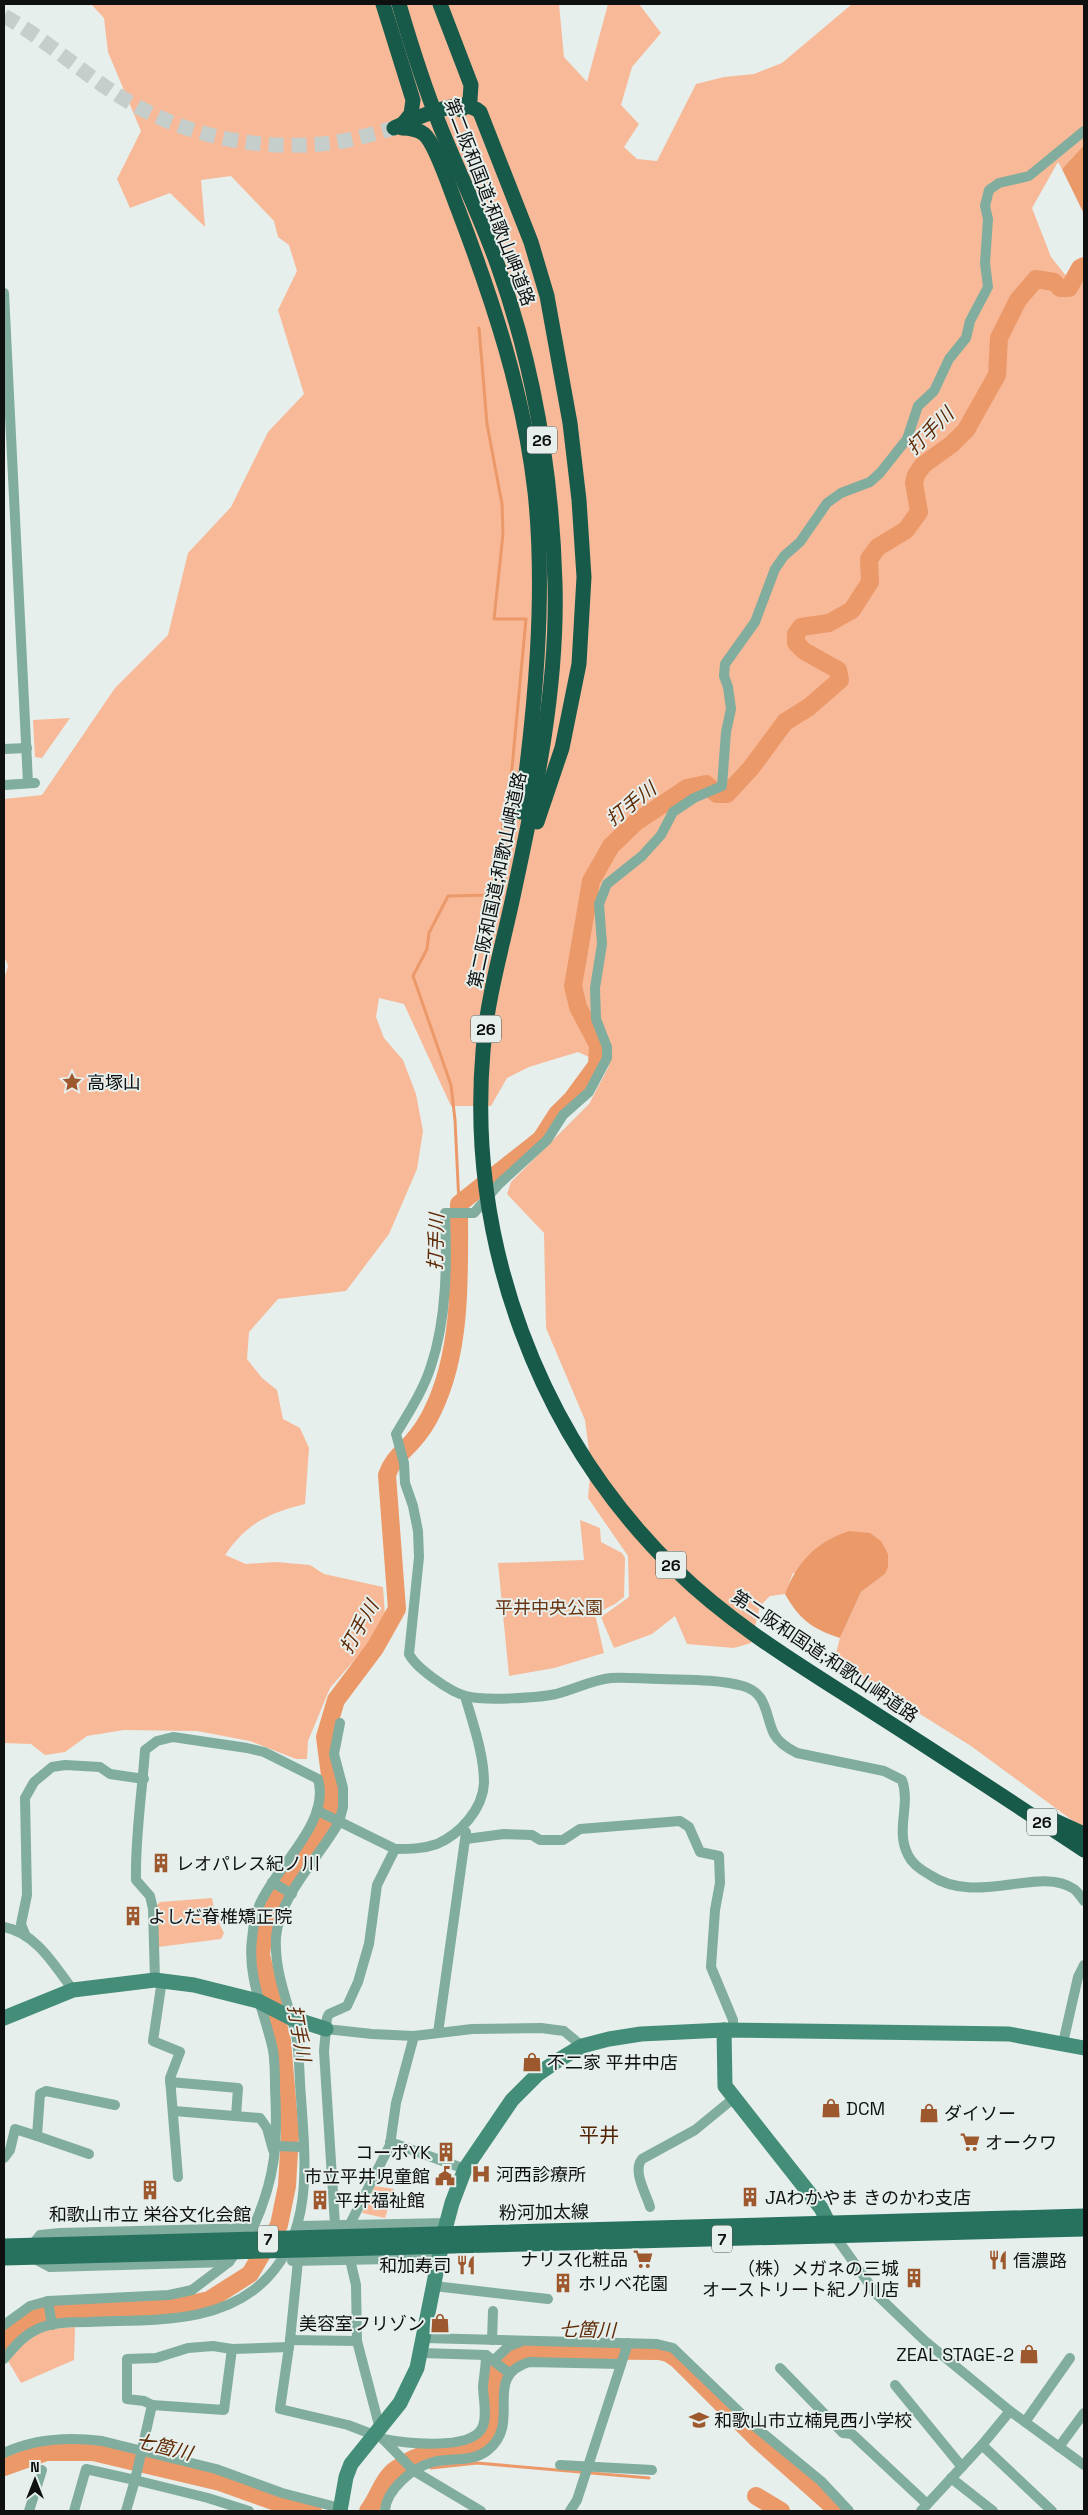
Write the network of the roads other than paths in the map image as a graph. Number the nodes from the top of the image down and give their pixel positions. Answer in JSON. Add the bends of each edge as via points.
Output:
{"nodes":[{"id":1,"x":383,"y":4,"type":"edge"},
{"id":2,"x":399,"y":4,"type":"edge"},
{"id":3,"x":440,"y":4,"type":"edge"},
{"id":4,"x":467,"y":105,"type":"junction"},
{"id":5,"x":402,"y":126,"type":"junction"},
{"id":6,"x":1084,"y":131,"type":"edge"},
{"id":7,"x":4,"y":293,"type":"edge"},
{"id":8,"x":4,"y":303,"type":"edge"},
{"id":9,"x":6,"y":368,"type":"edge"},
{"id":10,"x":7,"y":419,"type":"edge"},
{"id":11,"x":8,"y":468,"type":"edge"},
{"id":12,"x":9,"y":497,"type":"edge"},
{"id":13,"x":15,"y":532,"type":"junction"},
{"id":14,"x":4,"y":533,"type":"edge"},
{"id":15,"x":27,"y":748,"type":"junction"},
{"id":16,"x":4,"y":749,"type":"edge"},
{"id":17,"x":4,"y":785,"type":"edge"},
{"id":18,"x":514,"y":895,"type":"junction"},
{"id":19,"x":498,"y":962,"type":"junction"},
{"id":20,"x":466,"y":1696,"type":"junction"},
{"id":21,"x":340,"y":1723,"type":"dead end"},
{"id":22,"x":144,"y":1780,"type":"junction"},
{"id":23,"x":1001,"y":1794,"type":"junction"},
{"id":24,"x":320,"y":1812,"type":"junction"},
{"id":25,"x":336,"y":1820,"type":"junction"},
{"id":26,"x":465,"y":1824,"type":"junction"},
{"id":27,"x":1084,"y":1834,"type":"edge"},
{"id":28,"x":466,"y":1839,"type":"junction"},
{"id":29,"x":395,"y":1849,"type":"junction"},
{"id":30,"x":1084,"y":1850,"type":"edge"},
{"id":31,"x":274,"y":1883,"type":"junction"},
{"id":32,"x":289,"y":1892,"type":"junction"},
{"id":33,"x":1084,"y":1901,"type":"edge"},
{"id":34,"x":4,"y":1927,"type":"edge"},
{"id":35,"x":25,"y":1934,"type":"junction"},
{"id":36,"x":1084,"y":1965,"type":"edge"},
{"id":37,"x":159,"y":1980,"type":"junction"},
{"id":38,"x":73,"y":1990,"type":"junction"},
{"id":39,"x":262,"y":2003,"type":"junction"},
{"id":40,"x":4,"y":2018,"type":"edge"},
{"id":41,"x":290,"y":2018,"type":"junction"},
{"id":42,"x":326,"y":2029,"type":"junction"},
{"id":43,"x":729,"y":2030,"type":"junction"},
{"id":44,"x":438,"y":2033,"type":"junction"},
{"id":45,"x":414,"y":2036,"type":"junction"},
{"id":46,"x":1063,"y":2043,"type":"junction"},
{"id":47,"x":582,"y":2046,"type":"junction"},
{"id":48,"x":1084,"y":2048,"type":"edge"},
{"id":49,"x":170,"y":2082,"type":"junction"},
{"id":50,"x":734,"y":2098,"type":"junction"},
{"id":51,"x":115,"y":2105,"type":"dead end"},
{"id":52,"x":174,"y":2111,"type":"junction"},
{"id":53,"x":236,"y":2116,"type":"junction"},
{"id":54,"x":37,"y":2136,"type":"junction"},
{"id":55,"x":390,"y":2142,"type":"junction"},
{"id":56,"x":300,"y":2146,"type":"junction"},
{"id":57,"x":278,"y":2149,"type":"junction"},
{"id":58,"x":89,"y":2154,"type":"dead end"},
{"id":59,"x":4,"y":2158,"type":"edge"},
{"id":60,"x":465,"y":2169,"type":"junction"},
{"id":61,"x":178,"y":2177,"type":"dead end"},
{"id":62,"x":650,"y":2207,"type":"dead end"},
{"id":63,"x":1084,"y":2216,"type":"edge"},
{"id":64,"x":342,"y":2225,"type":"junction"},
{"id":65,"x":299,"y":2226,"type":"junction"},
{"id":66,"x":253,"y":2228,"type":"junction"},
{"id":67,"x":1084,"y":2229,"type":"edge"},
{"id":68,"x":832,"y":2230,"type":"junction"},
{"id":69,"x":443,"y":2240,"type":"junction"},
{"id":70,"x":4,"y":2246,"type":"edge"},
{"id":71,"x":356,"y":2248,"type":"junction"},
{"id":72,"x":32,"y":2252,"type":"junction"},
{"id":73,"x":4,"y":2258,"type":"edge"},
{"id":74,"x":298,"y":2260,"type":"junction"},
{"id":75,"x":282,"y":2261,"type":"junction"},
{"id":76,"x":229,"y":2262,"type":"junction"},
{"id":77,"x":434,"y":2286,"type":"junction"},
{"id":78,"x":548,"y":2299,"type":"dead end"},
{"id":79,"x":48,"y":2303,"type":"junction"},
{"id":80,"x":493,"y":2311,"type":"dead end"},
{"id":81,"x":51,"y":2323,"type":"junction"},
{"id":82,"x":4,"y":2325,"type":"edge"},
{"id":83,"x":424,"y":2338,"type":"junction"},
{"id":84,"x":492,"y":2340,"type":"junction"},
{"id":85,"x":357,"y":2341,"type":"junction"},
{"id":86,"x":525,"y":2341,"type":"junction"},
{"id":87,"x":290,"y":2344,"type":"junction"},
{"id":88,"x":232,"y":2349,"type":"junction"},
{"id":89,"x":421,"y":2353,"type":"junction"},
{"id":90,"x":625,"y":2353,"type":"junction"},
{"id":91,"x":4,"y":2358,"type":"edge"},
{"id":92,"x":1070,"y":2358,"type":"dead end"},
{"id":93,"x":492,"y":2359,"type":"junction"},
{"id":94,"x":780,"y":2368,"type":"dead end"},
{"id":95,"x":508,"y":2372,"type":"junction"},
{"id":96,"x":896,"y":2385,"type":"dead end"},
{"id":97,"x":152,"y":2405,"type":"junction"},
{"id":98,"x":1010,"y":2410,"type":"junction"},
{"id":99,"x":1084,"y":2413,"type":"edge"},
{"id":100,"x":1025,"y":2422,"type":"junction"},
{"id":101,"x":379,"y":2434,"type":"junction"},
{"id":102,"x":982,"y":2445,"type":"junction"},
{"id":103,"x":1059,"y":2447,"type":"junction"},
{"id":104,"x":4,"y":2453,"type":"edge"},
{"id":105,"x":140,"y":2454,"type":"junction"},
{"id":106,"x":560,"y":2465,"type":"dead end"},
{"id":107,"x":1084,"y":2465,"type":"edge"},
{"id":108,"x":962,"y":2467,"type":"junction"},
{"id":109,"x":42,"y":2470,"type":"dead end"},
{"id":110,"x":412,"y":2470,"type":"junction"},
{"id":111,"x":585,"y":2470,"type":"junction"},
{"id":112,"x":652,"y":2470,"type":"dead end"},
{"id":113,"x":135,"y":2478,"type":"junction"},
{"id":114,"x":952,"y":2478,"type":"junction"},
{"id":115,"x":924,"y":2507,"type":"edge"},
{"id":116,"x":340,"y":2510,"type":"edge"},
{"id":117,"x":29,"y":2511,"type":"edge"},
{"id":118,"x":74,"y":2511,"type":"edge"},
{"id":119,"x":126,"y":2511,"type":"edge"},
{"id":120,"x":249,"y":2511,"type":"edge"},
{"id":121,"x":384,"y":2511,"type":"edge"},
{"id":122,"x":481,"y":2511,"type":"edge"},
{"id":123,"x":570,"y":2511,"type":"edge"},
{"id":124,"x":849,"y":2511,"type":"edge"},
{"id":125,"x":993,"y":2511,"type":"edge"},
{"id":126,"x":1052,"y":2511,"type":"edge"}],
"edges":[{"from":1,"to":5,"type":"highway","via":[[413,100],[411,114]]},
{"from":2,"to":18,"type":"highway","name":"第二阪和国道;和歌山岬道路","number":"26","via":[[436,116],[499,269],[525,358],[544,449],[554,541],[554,644],[546,727]]},
{"from":3,"to":4,"type":"highway","via":[[471,85]]},
{"from":4,"to":5,"type":"highway","via":[[460,111],[445,112]]},
{"from":4,"to":18,"type":"highway","via":[[476,108],[483,116],[531,242],[547,296],[570,423],[582,540],[584,607],[575,692],[562,748]]},
{"from":5,"to":19,"type":"highway","via":[[419,131],[431,145],[489,292],[512,371],[535,492],[539,573],[536,660],[524,790]]},
{"from":6,"to":20,"type":"street","via":[[1029,176],[999,183],[989,190],[985,206],[988,287],[970,320],[966,338],[949,360],[934,391],[918,406],[907,439],[880,472],[870,482],[841,492],[827,504],[800,542],[784,556],[775,569],[755,622],[725,664],[724,676],[731,708],[722,786],[694,798],[673,812],[661,835],[642,856],[607,884],[599,904],[602,944],[595,988],[596,1019],[607,1047],[607,1058],[588,1092],[563,1115],[547,1140],[474,1213],[445,1213],[447,1254],[438,1341],[421,1392],[396,1434],[418,1531],[419,1557],[409,1654],[413,1662],[431,1676]]},
{"from":7,"to":8,"type":"street"},
{"from":8,"to":9,"type":"street"},
{"from":9,"to":10,"type":"street"},
{"from":10,"to":11,"type":"street"},
{"from":11,"to":12,"type":"street"},
{"from":12,"to":13,"type":"street"},
{"from":13,"to":14,"type":"street"},
{"from":13,"to":15,"type":"street"},
{"from":15,"to":16,"type":"street"},
{"from":15,"to":17,"type":"street","via":[[32,783]]},
{"from":18,"to":19,"type":"highway","name":"第二阪和国道;和歌山岬道路","number":"26"},
{"from":19,"to":23,"type":"highway","name":"第二阪和国道;和歌山岬道路","number":"26","via":[[483,1047],[481,1097],[483,1156],[490,1214],[508,1290],[541,1382],[565,1427],[594,1472],[637,1528],[676,1570],[777,1650]]},
{"from":20,"to":26,"type":"street","via":[[484,1785],[476,1809]]},
{"from":20,"to":33,"type":"street","via":[[524,1698],[555,1694],[593,1681],[614,1678],[707,1681],[745,1686],[757,1694],[768,1711],[774,1734],[786,1747],[797,1753],[884,1771],[902,1780],[907,1793],[901,1830],[905,1848],[918,1868],[937,1880],[981,1889],[1054,1881],[1075,1889]]},
{"from":21,"to":25,"type":"street","via":[[334,1754],[343,1788],[343,1807]]},
{"from":22,"to":24,"type":"street","via":[[145,1750],[156,1741],[173,1737],[247,1748],[264,1752],[318,1779],[322,1792]]},
{"from":22,"to":35,"type":"street","via":[[110,1774],[100,1767],[65,1765],[52,1767],[34,1782],[25,1798],[27,1895],[21,1924]]},
{"from":22,"to":37,"type":"street","via":[[139,1800],[136,1880],[150,1896],[153,1909]]},
{"from":23,"to":27,"type":"highway"},
{"from":23,"to":30,"type":"highway","name":"第二阪和国道;和歌山岬道路","number":"26"},
{"from":24,"to":25,"type":"street"},
{"from":24,"to":31,"type":"street"},
{"from":25,"to":29,"type":"street"},
{"from":25,"to":32,"type":"street"},
{"from":26,"to":28,"type":"street"},
{"from":26,"to":29,"type":"street","via":[[436,1844],[417,1849]]},
{"from":28,"to":43,"type":"street","via":[[504,1834],[563,1840],[580,1829],[680,1821],[686,1824],[700,1852],[719,1856],[720,1883],[711,1966],[733,2020]]},
{"from":28,"to":44,"type":"street"},
{"from":29,"to":42,"type":"street","via":[[377,1885],[369,1944],[358,1982],[347,2006],[329,2014]]},
{"from":31,"to":32,"type":"street"},
{"from":31,"to":39,"type":"street","via":[[259,1906],[252,1939],[252,1962]]},
{"from":32,"to":41,"type":"street","via":[[276,1935],[276,1960]]},
{"from":34,"to":35,"type":"street"},
{"from":35,"to":38,"type":"street"},
{"from":36,"to":46,"type":"street","via":[[1078,1977]]},
{"from":37,"to":38,"type":"street"},
{"from":37,"to":39,"type":"street","via":[[194,1985]]},
{"from":37,"to":49,"type":"street","via":[[153,2041],[180,2052]]},
{"from":38,"to":40,"type":"street"},
{"from":39,"to":41,"type":"street"},
{"from":39,"to":57,"type":"street","via":[[273,2052]]},
{"from":41,"to":42,"type":"street"},
{"from":41,"to":56,"type":"street","via":[[296,2037]]},
{"from":42,"to":45,"type":"street"},
{"from":42,"to":64,"type":"street","via":[[324,2051]]},
{"from":43,"to":46,"type":"street","via":[[1009,2034]]},
{"from":43,"to":47,"type":"street","via":[[641,2034]]},
{"from":43,"to":50,"type":"street","via":[[725,2086]]},
{"from":44,"to":45,"type":"street"},
{"from":44,"to":47,"type":"street","via":[[540,2028],[564,2031]]},
{"from":45,"to":55,"type":"street","via":[[396,2103]]},
{"from":46,"to":48,"type":"street"},
{"from":47,"to":60,"type":"street","via":[[538,2074],[512,2100]]},
{"from":49,"to":52,"type":"street"},
{"from":49,"to":53,"type":"street","via":[[238,2088]]},
{"from":50,"to":62,"type":"street","via":[[695,2130],[638,2163]]},
{"from":50,"to":68,"type":"street","via":[[821,2208]]},
{"from":51,"to":54,"type":"street","via":[[46,2090],[40,2094]]},
{"from":52,"to":53,"type":"street"},
{"from":52,"to":61,"type":"street"},
{"from":53,"to":57,"type":"street","via":[[264,2121]]},
{"from":54,"to":58,"type":"street"},
{"from":54,"to":59,"type":"street","via":[[15,2128],[10,2150]]},
{"from":55,"to":60,"type":"street"},
{"from":55,"to":64,"type":"street"},
{"from":56,"to":57,"type":"street"},
{"from":56,"to":65,"type":"street","via":[[305,2198]]},
{"from":57,"to":66,"type":"street","via":[[266,2199]]},
{"from":60,"to":69,"type":"street"},
{"from":63,"to":68,"type":"main road","name":"粉河加太線","number":"7"},
{"from":64,"to":65,"type":"street"},
{"from":64,"to":69,"type":"street"},
{"from":64,"to":71,"type":"street"},
{"from":65,"to":75,"type":"street"},
{"from":66,"to":72,"type":"street","via":[[40,2235]]},
{"from":66,"to":76,"type":"street"},
{"from":67,"to":68,"type":"main road","name":"粉河加太線","number":"7"},
{"from":68,"to":69,"type":"main road","name":"粉河加太線","number":"7"},
{"from":68,"to":98,"type":"street","via":[[877,2295],[925,2341]]},
{"from":69,"to":71,"type":"main road","name":"粉河加太線","number":"7"},
{"from":69,"to":71,"type":"street"},
{"from":69,"to":77,"type":"street"},
{"from":70,"to":72,"type":"main road","name":"粉河加太線","number":"7"},
{"from":71,"to":72,"type":"main road","name":"粉河加太線","number":"7","via":[[177,2247]]},
{"from":71,"to":74,"type":"street"},
{"from":71,"to":85,"type":"street"},
{"from":72,"to":73,"type":"main road","name":"粉河加太線","number":"7"},
{"from":72,"to":76,"type":"street","via":[[50,2267]]},
{"from":74,"to":75,"type":"street"},
{"from":74,"to":87,"type":"street"},
{"from":75,"to":81,"type":"street","via":[[254,2290],[214,2311],[169,2318]]},
{"from":76,"to":79,"type":"street","via":[[192,2290],[184,2292]]},
{"from":77,"to":78,"type":"street"},
{"from":77,"to":83,"type":"street"},
{"from":79,"to":81,"type":"street"},
{"from":79,"to":82,"type":"street","via":[[30,2306]]},
{"from":80,"to":84,"type":"street"},
{"from":81,"to":91,"type":"street","via":[[32,2331]]},
{"from":83,"to":84,"type":"street"},
{"from":83,"to":89,"type":"street"},
{"from":84,"to":86,"type":"street"},
{"from":85,"to":87,"type":"street"},
{"from":85,"to":101,"type":"street"},
{"from":86,"to":90,"type":"street"},
{"from":86,"to":93,"type":"street","via":[[508,2346]]},
{"from":87,"to":88,"type":"street"},
{"from":87,"to":101,"type":"street","via":[[280,2409]]},
{"from":88,"to":97,"type":"street","via":[[224,2410]]},
{"from":88,"to":97,"type":"street","via":[[213,2346],[188,2348],[156,2358],[127,2359],[127,2399]]},
{"from":89,"to":93,"type":"street"},
{"from":89,"to":101,"type":"street","via":[[409,2387]]},
{"from":90,"to":95,"type":"street","via":[[529,2362]]},
{"from":90,"to":111,"type":"street"},
{"from":90,"to":124,"type":"street","via":[[653,2344],[673,2348],[753,2425],[821,2481]]},
{"from":92,"to":100,"type":"street"},
{"from":93,"to":95,"type":"street"},
{"from":93,"to":101,"type":"street","via":[[483,2425],[476,2435],[460,2441],[419,2445]]},
{"from":94,"to":115,"type":"street","via":[[843,2433],[852,2434]]},
{"from":95,"to":110,"type":"street","via":[[504,2391],[504,2425],[494,2444],[476,2456],[433,2462]]},
{"from":96,"to":108,"type":"street"},
{"from":97,"to":105,"type":"street"},
{"from":98,"to":100,"type":"street"},
{"from":98,"to":102,"type":"street"},
{"from":99,"to":103,"type":"street"},
{"from":100,"to":103,"type":"street"},
{"from":101,"to":110,"type":"street"},
{"from":101,"to":116,"type":"street","via":[[351,2464]]},
{"from":102,"to":108,"type":"street"},
{"from":102,"to":126,"type":"street"},
{"from":103,"to":107,"type":"street"},
{"from":104,"to":105,"type":"street","via":[[51,2440],[84,2439]]},
{"from":105,"to":113,"type":"street"},
{"from":105,"to":116,"type":"street","via":[[216,2470]]},
{"from":106,"to":111,"type":"street"},
{"from":108,"to":114,"type":"street"},
{"from":109,"to":117,"type":"street"},
{"from":110,"to":121,"type":"street","via":[[395,2488]]},
{"from":110,"to":122,"type":"street"},
{"from":111,"to":112,"type":"street"},
{"from":111,"to":123,"type":"street","via":[[577,2500]]},
{"from":113,"to":118,"type":"street","via":[[86,2469]]},
{"from":113,"to":119,"type":"street"},
{"from":113,"to":120,"type":"street"},
{"from":114,"to":115,"type":"street"},
{"from":114,"to":125,"type":"street"}]}
